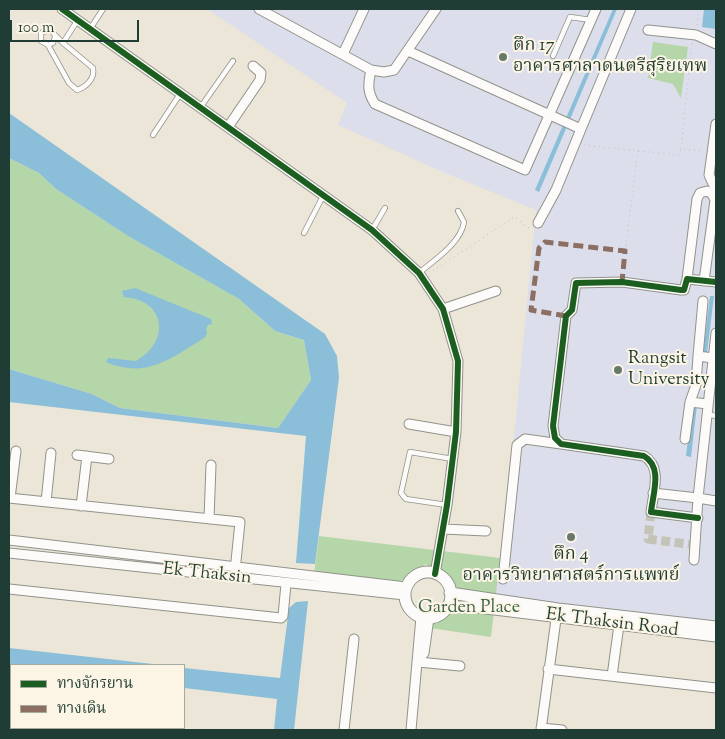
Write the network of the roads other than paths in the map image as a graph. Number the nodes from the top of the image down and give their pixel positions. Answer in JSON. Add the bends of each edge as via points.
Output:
{"nodes":[{"id":1,"x":102,"y":9,"type":"edge"},
{"id":2,"x":259,"y":9,"type":"edge"},
{"id":3,"x":364,"y":9,"type":"edge"},
{"id":4,"x":436,"y":9,"type":"edge"},
{"id":5,"x":596,"y":9,"type":"edge"},
{"id":6,"x":631,"y":9,"type":"edge"},
{"id":7,"x":67,"y":10,"type":"edge"},
{"id":8,"x":591,"y":20,"type":"junction"},
{"id":9,"x":77,"y":21,"type":"junction"},
{"id":10,"x":90,"y":30,"type":"junction"},
{"id":11,"x":648,"y":30,"type":"dead end"},
{"id":12,"x":55,"y":37,"type":"junction"},
{"id":13,"x":63,"y":43,"type":"junction"},
{"id":14,"x":716,"y":44,"type":"edge"},
{"id":15,"x":48,"y":45,"type":"junction"},
{"id":16,"x":408,"y":51,"type":"junction"},
{"id":17,"x":343,"y":54,"type":"junction"},
{"id":18,"x":553,"y":56,"type":"dead end"},
{"id":19,"x":233,"y":61,"type":"dead end"},
{"id":20,"x":253,"y":66,"type":"dead end"},
{"id":21,"x":371,"y":70,"type":"junction"},
{"id":22,"x":180,"y":94,"type":"junction"},
{"id":23,"x":200,"y":108,"type":"junction"},
{"id":24,"x":548,"y":115,"type":"junction"},
{"id":25,"x":716,"y":124,"type":"edge"},
{"id":26,"x":228,"y":127,"type":"junction"},
{"id":27,"x":578,"y":128,"type":"junction"},
{"id":28,"x":153,"y":135,"type":"dead end"},
{"id":29,"x":716,"y":190,"type":"edge"},
{"id":30,"x":324,"y":196,"type":"junction"},
{"id":31,"x":385,"y":208,"type":"dead end"},
{"id":32,"x":458,"y":212,"type":"dead end"},
{"id":33,"x":536,"y":227,"type":"road end"},
{"id":34,"x":372,"y":230,"type":"junction"},
{"id":35,"x":304,"y":233,"type":"dead end"},
{"id":36,"x":421,"y":275,"type":"junction"},
{"id":37,"x":686,"y":279,"type":"junction"},
{"id":38,"x":704,"y":281,"type":"junction"},
{"id":39,"x":716,"y":282,"type":"edge"},
{"id":40,"x":496,"y":291,"type":"dead end"},
{"id":41,"x":703,"y":301,"type":"dead end"},
{"id":42,"x":443,"y":309,"type":"junction"},
{"id":43,"x":716,"y":333,"type":"edge"},
{"id":44,"x":698,"y":356,"type":"junction"},
{"id":45,"x":713,"y":358,"type":"junction"},
{"id":46,"x":690,"y":402,"type":"junction"},
{"id":47,"x":708,"y":404,"type":"junction"},
{"id":48,"x":712,"y":415,"type":"edge"},
{"id":49,"x":409,"y":424,"type":"dead end"},
{"id":50,"x":456,"y":432,"type":"junction"},
{"id":51,"x":685,"y":439,"type":"dead end"},
{"id":52,"x":561,"y":444,"type":"junction"},
{"id":53,"x":16,"y":451,"type":"dead end"},
{"id":54,"x":51,"y":453,"type":"dead end"},
{"id":55,"x":77,"y":455,"type":"dead end"},
{"id":56,"x":87,"y":456,"type":"junction"},
{"id":57,"x":109,"y":459,"type":"dead end"},
{"id":58,"x":452,"y":459,"type":"junction"},
{"id":59,"x":210,"y":465,"type":"dead end"},
{"id":60,"x":653,"y":493,"type":"junction"},
{"id":61,"x":9,"y":498,"type":"edge"},
{"id":62,"x":698,"y":498,"type":"junction"},
{"id":63,"x":716,"y":501,"type":"edge"},
{"id":64,"x":46,"y":502,"type":"junction"},
{"id":65,"x":447,"y":505,"type":"junction"},
{"id":66,"x":81,"y":506,"type":"junction"},
{"id":67,"x":698,"y":518,"type":"junction"},
{"id":68,"x":209,"y":519,"type":"junction"},
{"id":69,"x":443,"y":529,"type":"junction"},
{"id":70,"x":486,"y":531,"type":"dead end"},
{"id":71,"x":9,"y":540,"type":"edge"},
{"id":72,"x":9,"y":553,"type":"edge"},
{"id":73,"x":694,"y":560,"type":"dead end"},
{"id":74,"x":236,"y":566,"type":"junction"},
{"id":75,"x":435,"y":574,"type":"junction"},
{"id":76,"x":235,"y":578,"type":"junction"},
{"id":77,"x":503,"y":579,"type":"dead end"},
{"id":78,"x":306,"y":580,"type":"junction"},
{"id":79,"x":286,"y":584,"type":"junction"},
{"id":80,"x":9,"y":589,"type":"edge"},
{"id":81,"x":406,"y":591,"type":"junction"},
{"id":82,"x":450,"y":593,"type":"junction"},
{"id":83,"x":447,"y":607,"type":"junction"},
{"id":84,"x":557,"y":613,"type":"junction"},
{"id":85,"x":425,"y":618,"type":"junction"},
{"id":86,"x":619,"y":625,"type":"junction"},
{"id":87,"x":716,"y":627,"type":"edge"},
{"id":88,"x":716,"y":636,"type":"edge"},
{"id":89,"x":354,"y":639,"type":"dead end"},
{"id":90,"x":418,"y":661,"type":"junction"},
{"id":91,"x":460,"y":666,"type":"dead end"},
{"id":92,"x":548,"y":669,"type":"junction"},
{"id":93,"x":612,"y":676,"type":"junction"},
{"id":94,"x":716,"y":688,"type":"edge"},
{"id":95,"x":541,"y":729,"type":"edge"},
{"id":96,"x":344,"y":730,"type":"edge"},
{"id":97,"x":411,"y":730,"type":"edge"},
{"id":98,"x":562,"y":730,"type":"edge"}],
"edges":[{"from":1,"to":10,"type":"lane"},
{"from":2,"to":17,"type":"street"},
{"from":3,"to":17,"type":"street"},
{"from":4,"to":16,"type":"street"},
{"from":5,"to":8,"type":"street"},
{"from":6,"to":27,"type":"street"},
{"from":7,"to":9,"type":"street"},
{"from":8,"to":18,"type":"lane","via":[[570,17]]},
{"from":8,"to":24,"type":"street"},
{"from":9,"to":10,"type":"street"},
{"from":9,"to":13,"type":"lane"},
{"from":10,"to":22,"type":"street"},
{"from":11,"to":14,"type":"street","via":[[696,35]]},
{"from":12,"to":13,"type":"lane"},
{"from":12,"to":15,"type":"lane"},
{"from":12,"to":15,"type":"lane","via":[[52,31],[41,33],[41,41]]},
{"from":13,"to":15,"type":"lane","via":[[94,68],[92,79],[77,90],[69,83]]},
{"from":16,"to":21,"type":"street","via":[[394,70]]},
{"from":16,"to":24,"type":"street"},
{"from":17,"to":21,"type":"street"},
{"from":19,"to":23,"type":"lane"},
{"from":20,"to":26,"type":"street","via":[[262,73],[260,80]]},
{"from":21,"to":24,"type":"street","via":[[369,94],[375,104],[521,169],[528,166]]},
{"from":22,"to":23,"type":"street"},
{"from":22,"to":28,"type":"lane"},
{"from":23,"to":26,"type":"street"},
{"from":24,"to":27,"type":"street"},
{"from":25,"to":29,"type":"street","via":[[709,175]]},
{"from":26,"to":30,"type":"street"},
{"from":27,"to":33,"type":"street","via":[[556,190]]},
{"from":30,"to":34,"type":"street"},
{"from":30,"to":35,"type":"lane"},
{"from":31,"to":34,"type":"lane"},
{"from":32,"to":36,"type":"lane","via":[[464,222],[459,235]]},
{"from":34,"to":36,"type":"street"},
{"from":36,"to":42,"type":"street"},
{"from":37,"to":38,"type":"street"},
{"from":37,"to":38,"type":"street","via":[[697,199],[700,193],[707,191],[714,196],[715,206]]},
{"from":37,"to":52,"type":"street","via":[[684,290],[622,282],[576,283],[572,310],[566,316],[553,426],[555,438]]},
{"from":38,"to":39,"type":"street"},
{"from":40,"to":42,"type":"street"},
{"from":41,"to":44,"type":"street"},
{"from":42,"to":50,"type":"street","via":[[458,361]]},
{"from":43,"to":45,"type":"street"},
{"from":44,"to":45,"type":"street"},
{"from":44,"to":46,"type":"street","via":[[696,384]]},
{"from":45,"to":47,"type":"street"},
{"from":46,"to":47,"type":"street"},
{"from":46,"to":51,"type":"street"},
{"from":47,"to":48,"type":"street"},
{"from":48,"to":62,"type":"street"},
{"from":49,"to":50,"type":"street"},
{"from":50,"to":58,"type":"street"},
{"from":52,"to":60,"type":"street","via":[[644,456],[656,469]]},
{"from":52,"to":77,"type":"street","via":[[525,439],[517,445]]},
{"from":53,"to":61,"type":"street"},
{"from":54,"to":64,"type":"street"},
{"from":55,"to":56,"type":"street"},
{"from":56,"to":57,"type":"street"},
{"from":56,"to":66,"type":"street"},
{"from":58,"to":65,"type":"street"},
{"from":58,"to":65,"type":"lane","via":[[410,452],[401,493],[406,499]]},
{"from":59,"to":68,"type":"street"},
{"from":60,"to":62,"type":"street"},
{"from":60,"to":67,"type":"street","via":[[651,512]]},
{"from":61,"to":64,"type":"street"},
{"from":62,"to":63,"type":"street"},
{"from":62,"to":67,"type":"street"},
{"from":64,"to":66,"type":"street"},
{"from":65,"to":69,"type":"street"},
{"from":66,"to":68,"type":"street"},
{"from":67,"to":73,"type":"street"},
{"from":68,"to":74,"type":"street","via":[[241,523]]},
{"from":69,"to":70,"type":"street"},
{"from":69,"to":75,"type":"street"},
{"from":71,"to":74,"type":"street"},
{"from":72,"to":76,"type":"street","name":"Ek Thaksin"},
{"from":74,"to":76,"type":"street"},
{"from":74,"to":78,"type":"street"},
{"from":75,"to":81,"type":"street","via":[[424,573],[413,578]]},
{"from":75,"to":82,"type":"street","via":[[446,581]]},
{"from":76,"to":79,"type":"street","name":"Ek Thaksin"},
{"from":78,"to":79,"type":"street","name":"Ek Thaksin"},
{"from":78,"to":81,"type":"street","name":"Ek Thaksin"},
{"from":79,"to":80,"type":"street","via":[[283,616],[275,618]]},
{"from":81,"to":85,"type":"street","via":[[409,608]]},
{"from":82,"to":83,"type":"street"},
{"from":82,"to":84,"type":"street","name":"Ek Thaksin Road"},
{"from":83,"to":84,"type":"street","name":"Ek Thaksin Road"},
{"from":83,"to":85,"type":"street","via":[[442,613]]},
{"from":84,"to":86,"type":"street","name":"Ek Thaksin Road"},
{"from":84,"to":87,"type":"street","name":"Ek Thaksin Road"},
{"from":84,"to":92,"type":"street"},
{"from":85,"to":90,"type":"street","via":[[424,653]]},
{"from":86,"to":88,"type":"street","name":"Ek Thaksin Road"},
{"from":86,"to":93,"type":"street"},
{"from":89,"to":96,"type":"street"},
{"from":90,"to":91,"type":"street"},
{"from":90,"to":97,"type":"street"},
{"from":92,"to":93,"type":"street"},
{"from":92,"to":95,"type":"street"},
{"from":93,"to":94,"type":"street"},
{"from":95,"to":98,"type":"street"}]}
